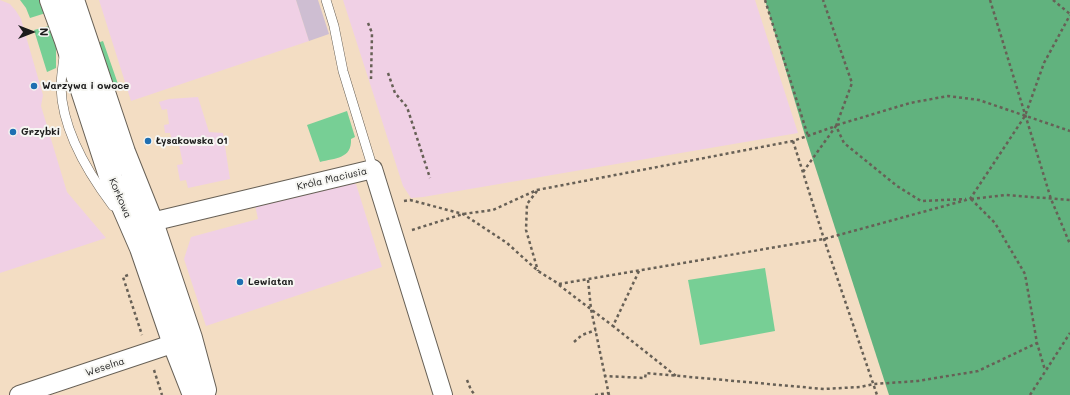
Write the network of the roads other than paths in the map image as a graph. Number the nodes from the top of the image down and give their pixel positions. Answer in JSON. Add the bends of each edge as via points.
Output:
{"nodes":[{"id":1,"x":51,"y":0,"type":"edge"},
{"id":2,"x":73,"y":0,"type":"edge"},
{"id":3,"x":326,"y":0,"type":"edge"},
{"id":4,"x":373,"y":169,"type":"junction"},
{"id":5,"x":142,"y":224,"type":"junction"},
{"id":6,"x":183,"y":341,"type":"junction"},
{"id":7,"x":19,"y":395,"type":"edge"},
{"id":8,"x":194,"y":395,"type":"edge"},
{"id":9,"x":206,"y":395,"type":"edge"},
{"id":10,"x":443,"y":395,"type":"edge"}],
"edges":[{"from":1,"to":5,"type":"street","name":"Korkowa","via":[[111,179]]},
{"from":2,"to":5,"type":"street","name":"Korkowa","via":[[124,152]]},
{"from":3,"to":4,"type":"lane","via":[[334,26],[342,71]]},
{"from":4,"to":5,"type":"street","name":"Króla Maciusia"},
{"from":4,"to":10,"type":"street","name":"Króla Maciusia"},
{"from":5,"to":6,"type":"street","name":"Korkowa"},
{"from":6,"to":7,"type":"street","name":"Weselna"},
{"from":6,"to":8,"type":"street","name":"Korkowa"},
{"from":6,"to":9,"type":"street","name":"Korkowa"}]}
